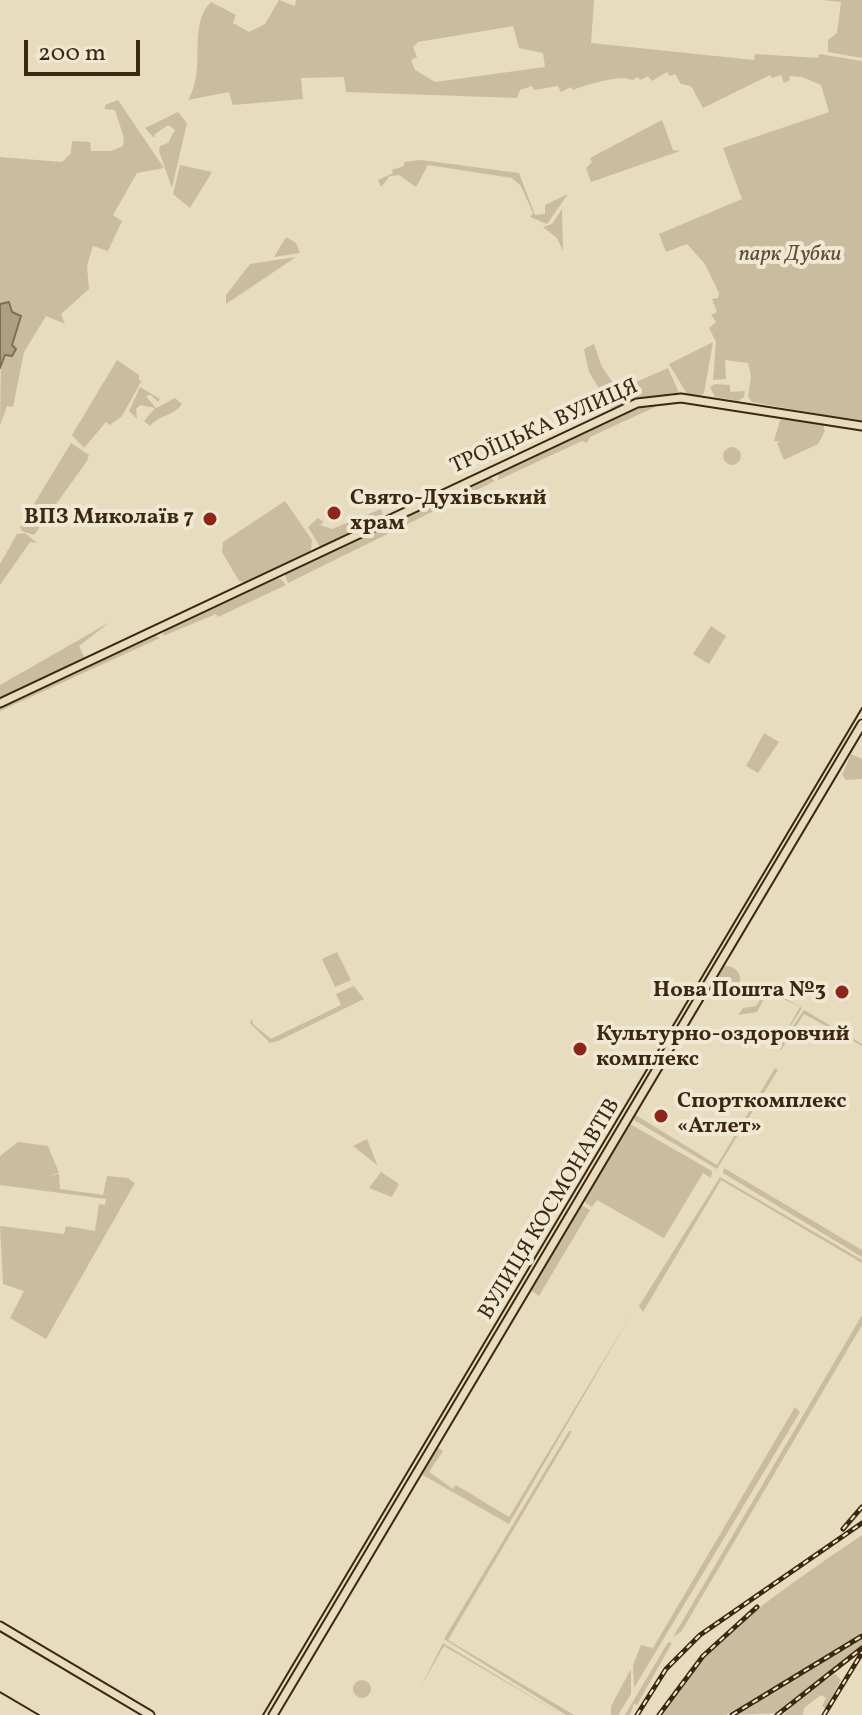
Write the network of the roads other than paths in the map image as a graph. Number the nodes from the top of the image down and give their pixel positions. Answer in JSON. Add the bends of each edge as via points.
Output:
{"nodes":[{"id":1,"x":862,"y":426,"type":"edge"},
{"id":2,"x":0,"y":703,"type":"edge"},
{"id":3,"x":862,"y":724,"type":"edge"},
{"id":4,"x":0,"y":1626,"type":"edge"},
{"id":5,"x":150,"y":1715,"type":"edge"},
{"id":6,"x":273,"y":1715,"type":"edge"}],
"edges":[{"from":1,"to":2,"type":"main road","name":"ТРОЇЦЬКА ВУЛИЦЯ","via":[[681,398],[637,403]]},
{"from":3,"to":6,"type":"main road","name":"ВУЛИЦЯ КОСМОНАВТІВ"},
{"from":4,"to":5,"type":"main road"}]}
